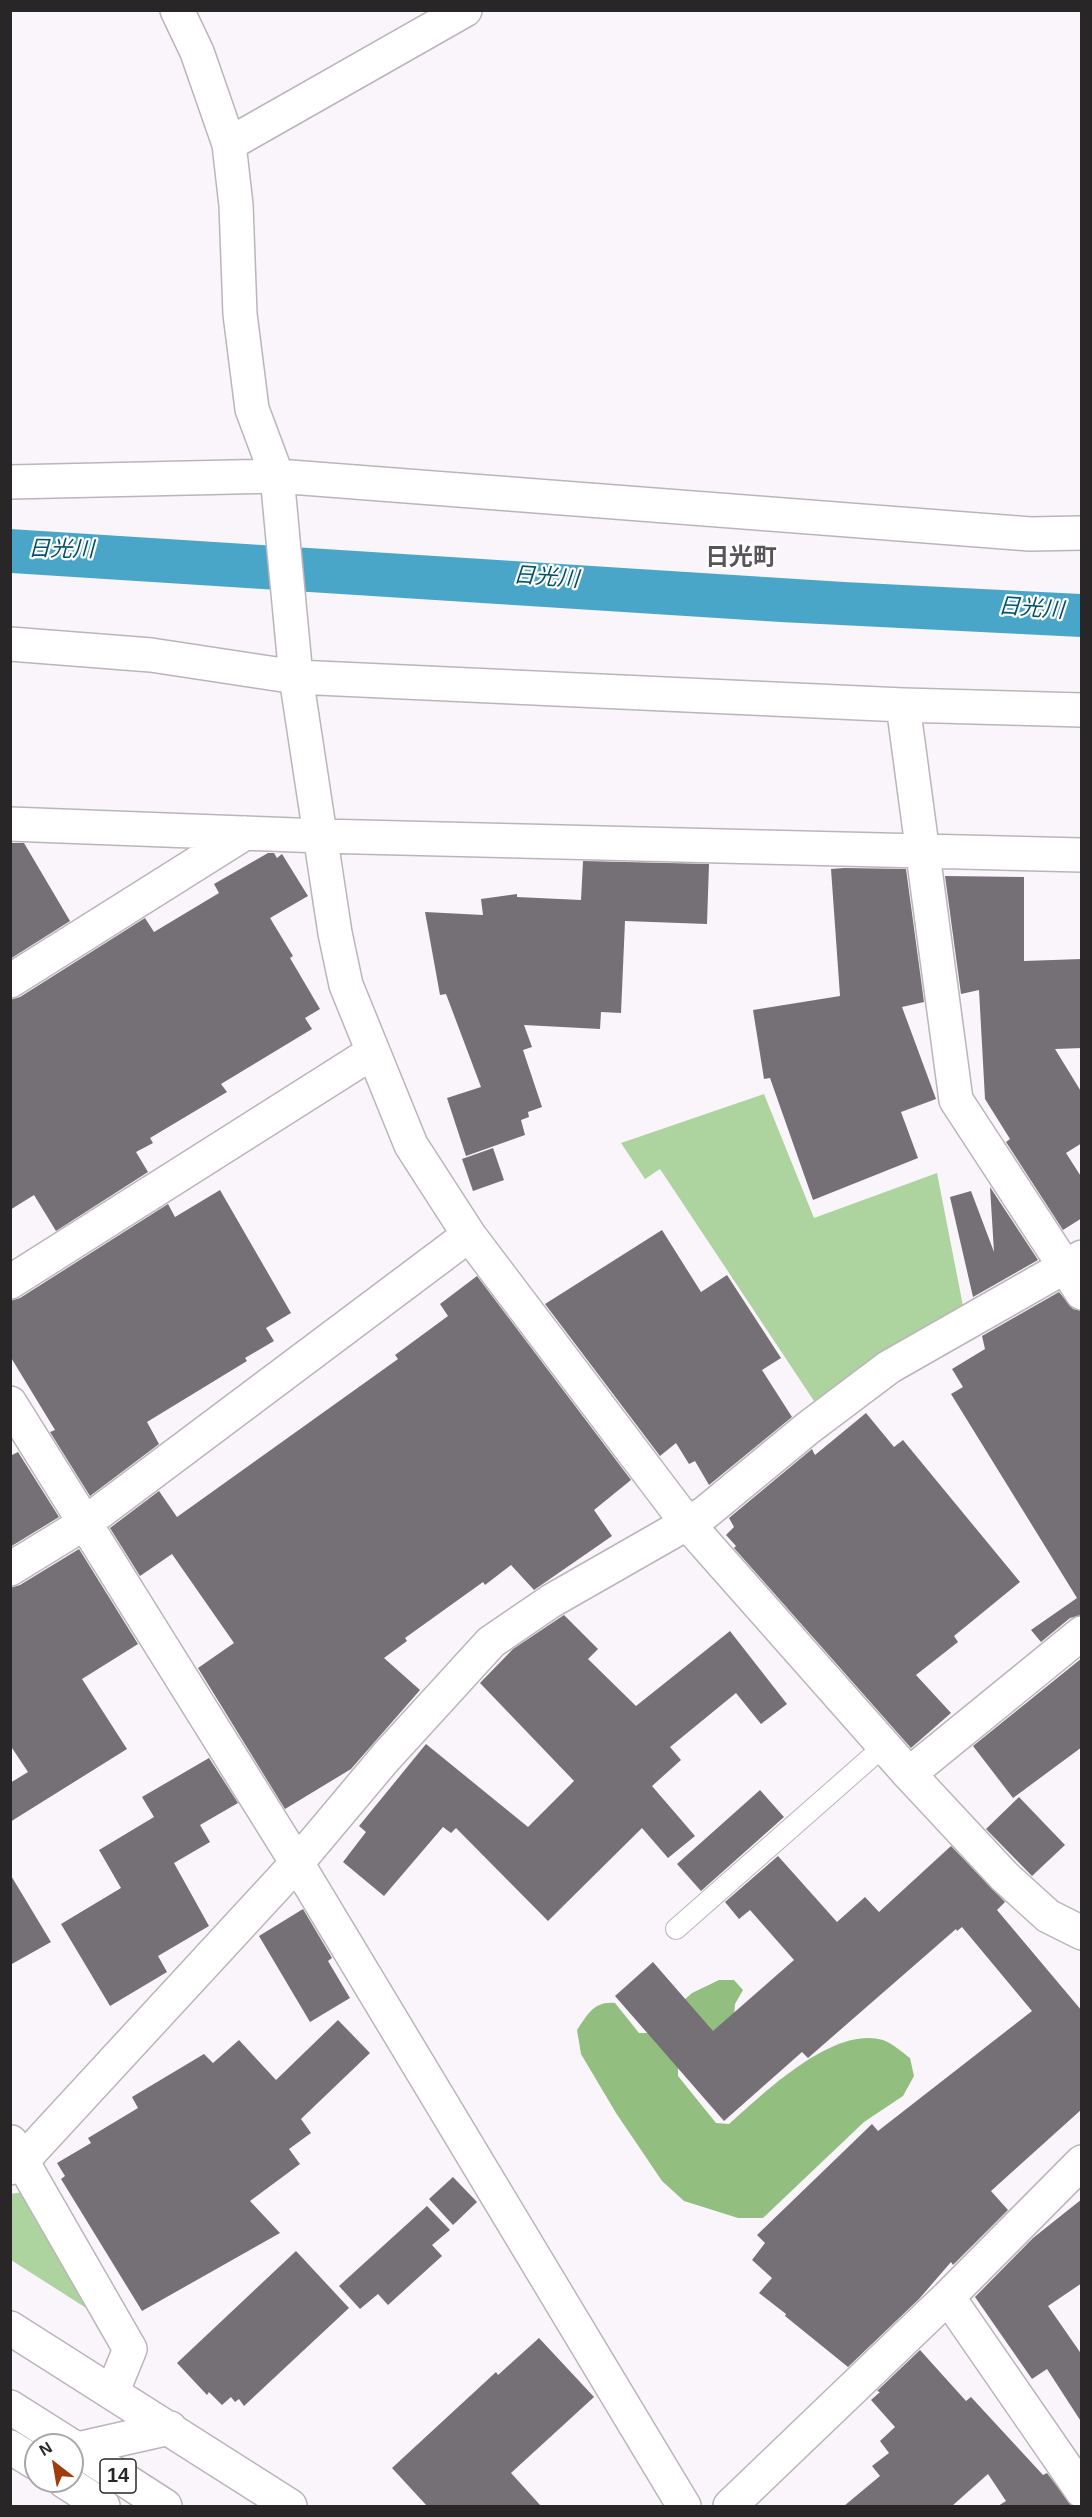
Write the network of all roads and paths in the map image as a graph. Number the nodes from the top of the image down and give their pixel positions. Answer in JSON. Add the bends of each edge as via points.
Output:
{"nodes":[{"id":1,"x":177,"y":10,"type":"edge"},
{"id":2,"x":465,"y":10,"type":"edge"},
{"id":3,"x":229,"y":144,"type":"junction"},
{"id":4,"x":10,"y":482,"type":"edge"},
{"id":5,"x":277,"y":484,"type":"junction"},
{"id":6,"x":1082,"y":533,"type":"edge"},
{"id":7,"x":10,"y":644,"type":"edge"},
{"id":8,"x":295,"y":666,"type":"junction"},
{"id":9,"x":903,"y":705,"type":"junction"},
{"id":10,"x":1082,"y":710,"type":"edge"},
{"id":11,"x":10,"y":824,"type":"edge"},
{"id":12,"x":245,"y":833,"type":"junction"},
{"id":13,"x":321,"y":836,"type":"junction"},
{"id":14,"x":923,"y":850,"type":"junction"},
{"id":15,"x":1082,"y":855,"type":"edge"},
{"id":16,"x":10,"y":981,"type":"edge"},
{"id":17,"x":373,"y":1052,"type":"junction"},
{"id":18,"x":469,"y":1235,"type":"junction"},
{"id":19,"x":1076,"y":1273,"type":"edge"},
{"id":20,"x":10,"y":1282,"type":"edge"},
{"id":21,"x":12,"y":1409,"type":"edge"},
{"id":22,"x":85,"y":1523,"type":"junction"},
{"id":23,"x":687,"y":1523,"type":"junction"},
{"id":24,"x":10,"y":1569,"type":"edge"},
{"id":25,"x":1082,"y":1634,"type":"edge"},
{"id":26,"x":884,"y":1746,"type":"junction"},
{"id":27,"x":909,"y":1774,"type":"junction"},
{"id":28,"x":297,"y":1863,"type":"junction"},
{"id":29,"x":676,"y":1929,"type":"dead end"},
{"id":30,"x":1082,"y":1933,"type":"edge"},
{"id":31,"x":15,"y":2156,"type":"edge"},
{"id":32,"x":1082,"y":2162,"type":"edge"},
{"id":33,"x":948,"y":2297,"type":"junction"},
{"id":34,"x":10,"y":2328,"type":"edge"},
{"id":35,"x":112,"y":2393,"type":"junction"},
{"id":36,"x":10,"y":2407,"type":"edge"},
{"id":37,"x":170,"y":2428,"type":"junction"},
{"id":38,"x":51,"y":2433,"type":"edge"},
{"id":39,"x":84,"y":2445,"type":"edge"},
{"id":40,"x":10,"y":2447,"type":"edge"},
{"id":41,"x":84,"y":2454,"type":"edge"},
{"id":42,"x":24,"y":2456,"type":"edge"},
{"id":43,"x":1082,"y":2491,"type":"edge"},
{"id":44,"x":83,"y":2493,"type":"edge"},
{"id":45,"x":103,"y":2506,"type":"edge"},
{"id":46,"x":165,"y":2506,"type":"edge"},
{"id":47,"x":290,"y":2506,"type":"edge"},
{"id":48,"x":684,"y":2506,"type":"edge"},
{"id":49,"x":730,"y":2506,"type":"edge"}],
"edges":[{"from":1,"to":3,"type":"main road","via":[[197,52]]},
{"from":2,"to":3,"type":"main road"},
{"from":3,"to":5,"type":"main road","via":[[236,205],[240,315],[252,409]]},
{"from":4,"to":5,"type":"main road"},
{"from":5,"to":6,"type":"main road","via":[[1030,534]]},
{"from":5,"to":8,"type":"main road"},
{"from":7,"to":8,"type":"main road"},
{"from":8,"to":9,"type":"main road"},
{"from":8,"to":13,"type":"main road"},
{"from":9,"to":10,"type":"main road"},
{"from":9,"to":14,"type":"main road"},
{"from":11,"to":12,"type":"main road"},
{"from":12,"to":13,"type":"main road"},
{"from":12,"to":16,"type":"main road"},
{"from":13,"to":14,"type":"main road"},
{"from":13,"to":17,"type":"main road","via":[[346,985]]},
{"from":14,"to":15,"type":"main road"},
{"from":14,"to":19,"type":"main road","via":[[956,1100]]},
{"from":17,"to":18,"type":"main road","via":[[411,1145]]},
{"from":17,"to":20,"type":"main road"},
{"from":18,"to":22,"type":"main road"},
{"from":18,"to":23,"type":"main road"},
{"from":19,"to":23,"type":"main road","via":[[889,1367],[705,1513]]},
{"from":21,"to":22,"type":"main road"},
{"from":22,"to":24,"type":"main road"},
{"from":22,"to":28,"type":"main road"},
{"from":23,"to":26,"type":"main road"},
{"from":23,"to":28,"type":"main road","via":[[551,1601],[491,1642],[386,1757]]},
{"from":25,"to":27,"type":"main road"},
{"from":26,"to":27,"type":"main road"},
{"from":26,"to":29,"type":"lane"},
{"from":27,"to":30,"type":"main road","via":[[1005,1877],[1048,1916]]},
{"from":28,"to":31,"type":"main road"},
{"from":28,"to":48,"type":"main road"},
{"from":31,"to":35,"type":"main road","via":[[130,2349]]},
{"from":32,"to":33,"type":"main road"},
{"from":33,"to":43,"type":"main road"},
{"from":33,"to":49,"type":"main road"},
{"from":34,"to":35,"type":"main road"},
{"from":35,"to":37,"type":"main road"},
{"from":36,"to":38,"type":"main road","number":"14"},
{"from":37,"to":39,"type":"main road"},
{"from":37,"to":47,"type":"main road"},
{"from":40,"to":42,"type":"main road"},
{"from":41,"to":46,"type":"main road","number":"14"},
{"from":44,"to":45,"type":"main road"}]}
